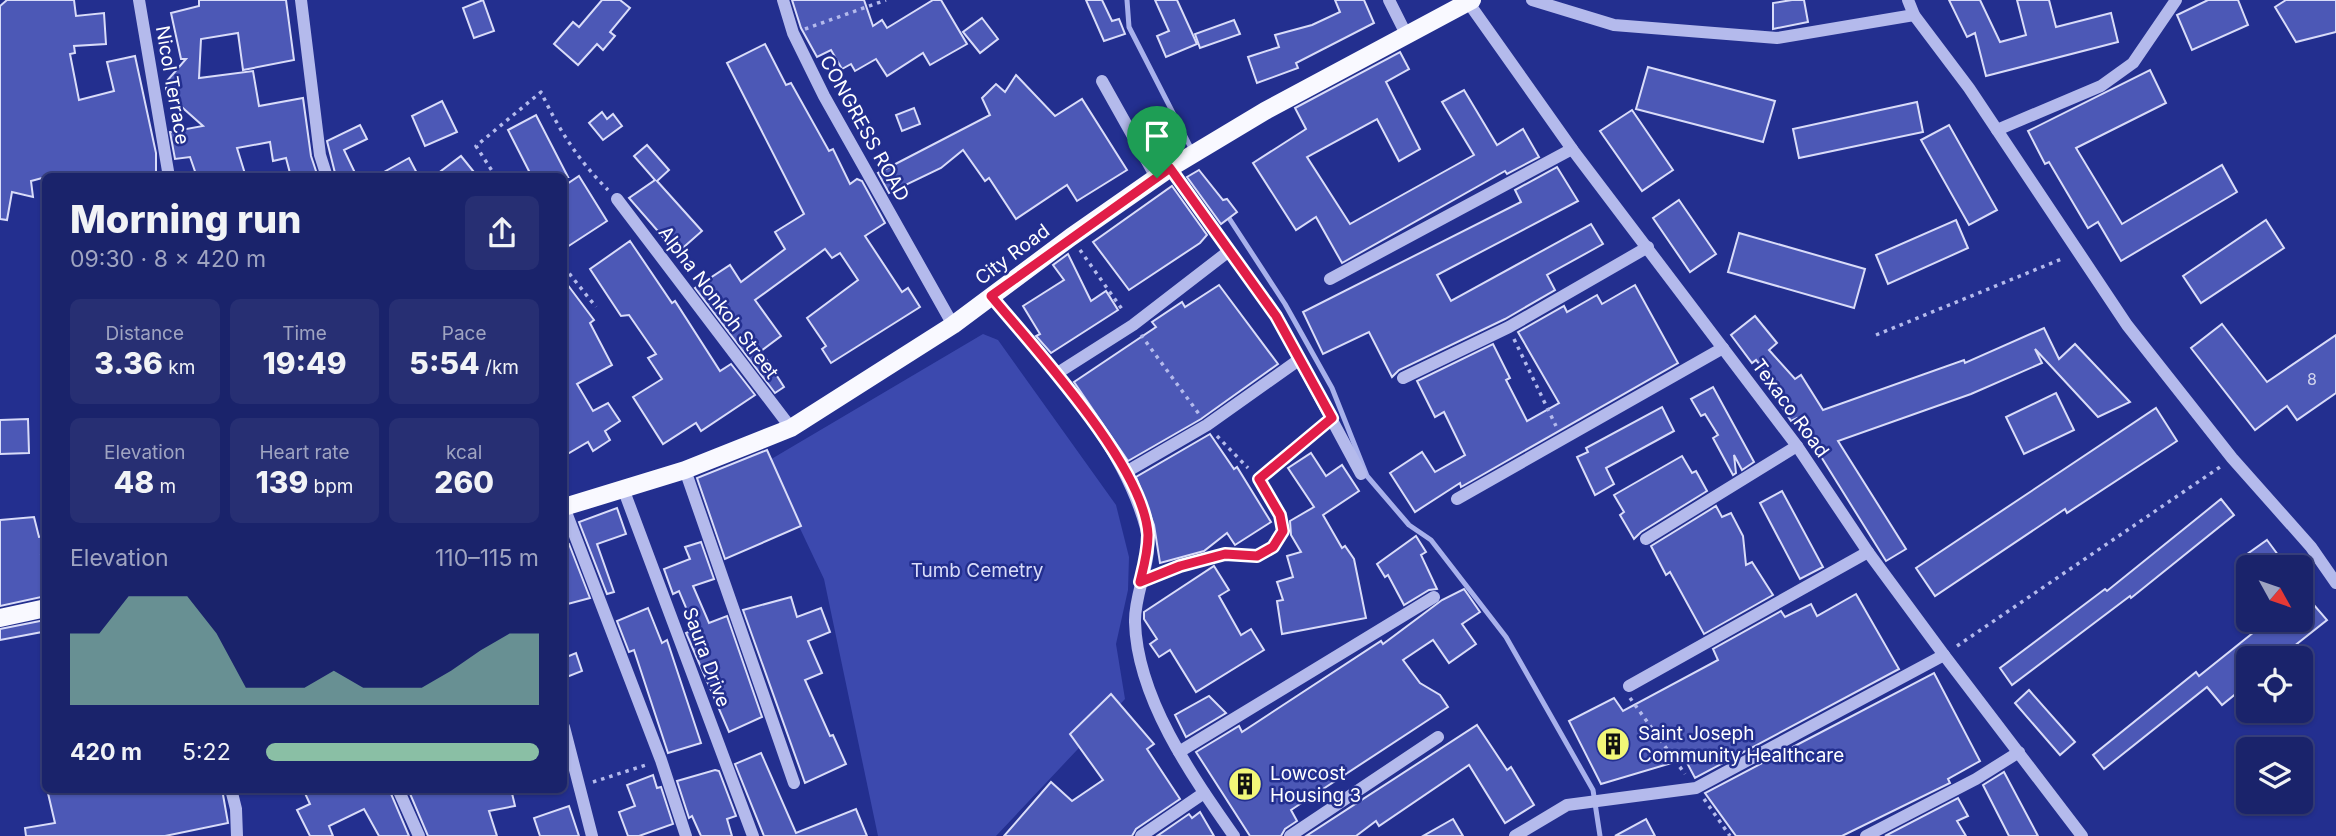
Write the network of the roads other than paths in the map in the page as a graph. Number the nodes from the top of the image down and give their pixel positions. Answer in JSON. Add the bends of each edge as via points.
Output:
{"nodes":[{"id":1,"x":139,"y":0,"type":"edge"},
{"id":2,"x":301,"y":0,"type":"edge"},
{"id":3,"x":783,"y":0,"type":"edge"},
{"id":4,"x":1389,"y":0,"type":"edge"},
{"id":5,"x":1532,"y":0,"type":"edge"},
{"id":6,"x":1908,"y":0,"type":"edge"},
{"id":7,"x":2176,"y":0,"type":"edge"},
{"id":8,"x":1470,"y":1,"type":"edge"},
{"id":9,"x":1913,"y":15,"type":"junction"},
{"id":10,"x":1407,"y":36,"type":"junction"},
{"id":11,"x":1102,"y":81,"type":"dead end"},
{"id":12,"x":1997,"y":130,"type":"junction"},
{"id":13,"x":1573,"y":149,"type":"junction"},
{"id":14,"x":168,"y":173,"type":"edge"},
{"id":15,"x":326,"y":173,"type":"edge"},
{"id":16,"x":1164,"y":173,"type":"junction"},
{"id":17,"x":617,"y":199,"type":"road end"},
{"id":18,"x":1648,"y":247,"type":"junction"},
{"id":19,"x":1229,"y":251,"type":"junction"},
{"id":20,"x":1330,"y":279,"type":"dead end"},
{"id":21,"x":991,"y":296,"type":"junction"},
{"id":22,"x":954,"y":325,"type":"junction"},
{"id":23,"x":1723,"y":348,"type":"junction"},
{"id":24,"x":1300,"y":359,"type":"junction"},
{"id":25,"x":1056,"y":374,"type":"junction"},
{"id":26,"x":1403,"y":378,"type":"dead end"},
{"id":27,"x":1332,"y":418,"type":"junction"},
{"id":28,"x":791,"y":428,"type":"junction"},
{"id":29,"x":1797,"y":446,"type":"junction"},
{"id":30,"x":685,"y":470,"type":"junction"},
{"id":31,"x":1126,"y":472,"type":"junction"},
{"id":32,"x":1361,"y":474,"type":"dead end"},
{"id":33,"x":624,"y":491,"type":"junction"},
{"id":34,"x":1457,"y":499,"type":"dead end"},
{"id":35,"x":567,"y":506,"type":"edge"},
{"id":36,"x":567,"y":515,"type":"edge"},
{"id":37,"x":1646,"y":539,"type":"dead end"},
{"id":38,"x":1868,"y":552,"type":"junction"},
{"id":39,"x":1140,"y":582,"type":"junction"},
{"id":40,"x":2336,"y":583,"type":"edge"},
{"id":41,"x":1434,"y":597,"type":"dead end"},
{"id":42,"x":42,"y":609,"type":"edge"},
{"id":43,"x":0,"y":618,"type":"edge"},
{"id":44,"x":1944,"y":655,"type":"junction"},
{"id":45,"x":1629,"y":686,"type":"road end"},
{"id":46,"x":1438,"y":737,"type":"dead end"},
{"id":47,"x":567,"y":740,"type":"edge"},
{"id":48,"x":1179,"y":752,"type":"junction"},
{"id":49,"x":2019,"y":752,"type":"junction"},
{"id":50,"x":794,"y":783,"type":"dead end"},
{"id":51,"x":232,"y":793,"type":"edge"},
{"id":52,"x":400,"y":793,"type":"edge"},
{"id":53,"x":1204,"y":793,"type":"junction"},
{"id":54,"x":237,"y":836,"type":"edge"},
{"id":55,"x":419,"y":836,"type":"edge"},
{"id":56,"x":592,"y":836,"type":"edge"},
{"id":57,"x":686,"y":836,"type":"edge"},
{"id":58,"x":753,"y":836,"type":"edge"},
{"id":59,"x":1141,"y":836,"type":"edge"},
{"id":60,"x":1234,"y":836,"type":"edge"},
{"id":61,"x":1290,"y":836,"type":"edge"},
{"id":62,"x":1515,"y":836,"type":"edge"},
{"id":63,"x":1866,"y":836,"type":"edge"},
{"id":64,"x":2082,"y":836,"type":"edge"}],
"edges":[{"from":1,"to":14,"type":"street","name":"Nicol Terrace"},
{"from":2,"to":15,"type":"street"},
{"from":3,"to":22,"type":"street","name":"CONGRESS ROAD","via":[[793,33],[824,96]]},
{"from":4,"to":10,"type":"street"},
{"from":5,"to":9,"type":"street","via":[[1614,24],[1777,38]]},
{"from":6,"to":9,"type":"street"},
{"from":7,"to":12,"type":"street","via":[[2133,63],[2101,86]]},
{"from":8,"to":10,"type":"main road","name":"City Road"},
{"from":8,"to":13,"type":"street","name":"Texaco Road"},
{"from":9,"to":12,"type":"street"},
{"from":10,"to":16,"type":"main road","name":"City Road","via":[[1265,111]]},
{"from":11,"to":16,"type":"street"},
{"from":12,"to":40,"type":"street","via":[[2127,325]]},
{"from":13,"to":18,"type":"street","name":"Texaco Road"},
{"from":13,"to":20,"type":"street"},
{"from":16,"to":19,"type":"street"},
{"from":16,"to":21,"type":"main road","name":"City Road"},
{"from":17,"to":28,"type":"street","name":"Alpha Nonkoh Street"},
{"from":18,"to":23,"type":"street","name":"Texaco Road"},
{"from":18,"to":26,"type":"street","via":[[1508,327]]},
{"from":19,"to":24,"type":"street","via":[[1276,316]]},
{"from":19,"to":25,"type":"street","via":[[1133,325]]},
{"from":21,"to":22,"type":"main road","name":"City Road"},
{"from":21,"to":25,"type":"street"},
{"from":22,"to":28,"type":"main road","name":"City Road"},
{"from":23,"to":29,"type":"street","name":"Texaco Road"},
{"from":23,"to":34,"type":"street"},
{"from":24,"to":27,"type":"street"},
{"from":24,"to":31,"type":"street","via":[[1207,425]]},
{"from":25,"to":31,"type":"street"},
{"from":27,"to":32,"type":"street"},
{"from":27,"to":39,"type":"street","via":[[1259,479],[1280,515],[1283,531],[1273,547],[1257,556],[1225,554]]},
{"from":28,"to":30,"type":"main road","name":"City Road"},
{"from":29,"to":37,"type":"street"},
{"from":29,"to":38,"type":"street","name":"Texaco Road"},
{"from":30,"to":33,"type":"main road","name":"City Road"},
{"from":30,"to":50,"type":"street"},
{"from":31,"to":39,"type":"street","via":[[1148,533]]},
{"from":33,"to":35,"type":"main road","name":"City Road"},
{"from":33,"to":58,"type":"street","name":"Saura Drive"},
{"from":36,"to":57,"type":"street"},
{"from":38,"to":44,"type":"street","name":"Texaco Road"},
{"from":38,"to":45,"type":"street"},
{"from":39,"to":48,"type":"street","via":[[1137,652]]},
{"from":41,"to":48,"type":"street"},
{"from":42,"to":43,"type":"main road"},
{"from":44,"to":49,"type":"street","name":"Texaco Road"},
{"from":44,"to":62,"type":"street","via":[[1696,788],[1567,805]]},
{"from":46,"to":61,"type":"street"},
{"from":47,"to":56,"type":"street"},
{"from":48,"to":53,"type":"street"},
{"from":49,"to":63,"type":"street"},
{"from":49,"to":64,"type":"street","name":"Texaco Road"},
{"from":51,"to":54,"type":"street"},
{"from":52,"to":55,"type":"street"},
{"from":53,"to":59,"type":"street"},
{"from":53,"to":60,"type":"street"}]}
